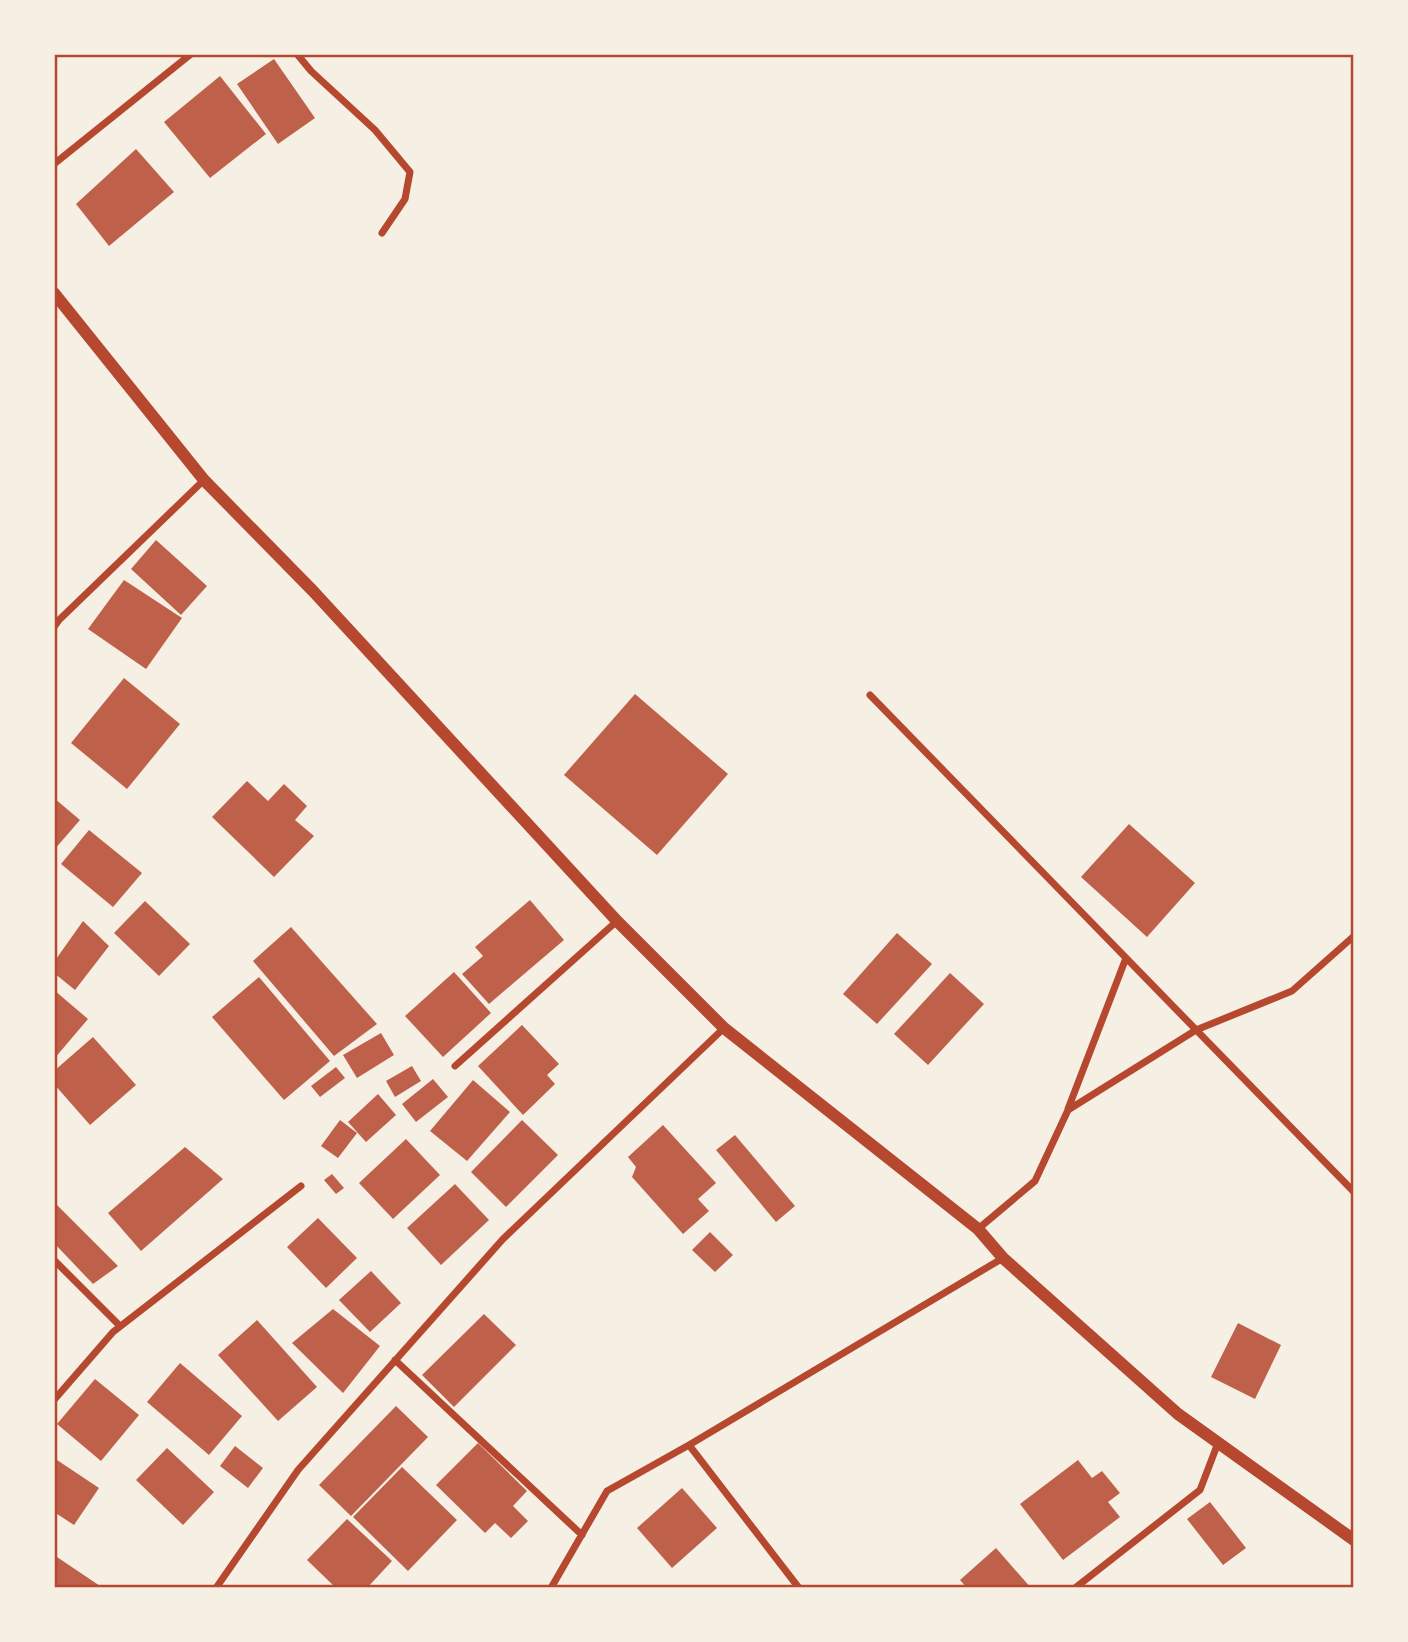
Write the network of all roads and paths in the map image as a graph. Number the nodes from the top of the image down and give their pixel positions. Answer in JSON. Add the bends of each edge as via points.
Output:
{"nodes":[{"id":1,"x":191,"y":54,"type":"edge"},
{"id":2,"x":297,"y":54,"type":"edge"},
{"id":3,"x":54,"y":164,"type":"edge"},
{"id":4,"x":382,"y":233,"type":"dead end"},
{"id":5,"x":54,"y":293,"type":"edge"},
{"id":6,"x":204,"y":480,"type":"junction"},
{"id":7,"x":54,"y":627,"type":"edge"},
{"id":8,"x":870,"y":695,"type":"dead end"},
{"id":9,"x":617,"y":921,"type":"junction"},
{"id":10,"x":1354,"y":936,"type":"edge"},
{"id":11,"x":1126,"y":958,"type":"junction"},
{"id":12,"x":724,"y":1028,"type":"junction"},
{"id":13,"x":1196,"y":1030,"type":"junction"},
{"id":14,"x":455,"y":1066,"type":"dead end"},
{"id":15,"x":1068,"y":1110,"type":"junction"},
{"id":16,"x":301,"y":1186,"type":"dead end"},
{"id":17,"x":1354,"y":1192,"type":"edge"},
{"id":18,"x":978,"y":1229,"type":"junction"},
{"id":19,"x":1003,"y":1258,"type":"junction"},
{"id":20,"x":54,"y":1259,"type":"edge"},
{"id":21,"x":120,"y":1326,"type":"junction"},
{"id":22,"x":395,"y":1360,"type":"junction"},
{"id":23,"x":54,"y":1400,"type":"edge"},
{"id":24,"x":1218,"y":1443,"type":"junction"},
{"id":25,"x":690,"y":1445,"type":"junction"},
{"id":26,"x":582,"y":1535,"type":"junction"},
{"id":27,"x":1354,"y":1540,"type":"edge"},
{"id":28,"x":216,"y":1588,"type":"edge"},
{"id":29,"x":551,"y":1588,"type":"edge"},
{"id":30,"x":799,"y":1588,"type":"edge"},
{"id":31,"x":1075,"y":1588,"type":"edge"}],
"edges":[{"from":1,"to":3,"type":"street"},
{"from":2,"to":4,"type":"street","via":[[375,130],[410,172],[405,199]]},
{"from":5,"to":6,"type":"street"},
{"from":6,"to":7,"type":"street"},
{"from":6,"to":9,"type":"street","via":[[313,591]]},
{"from":8,"to":11,"type":"street"},
{"from":9,"to":12,"type":"street"},
{"from":9,"to":14,"type":"street"},
{"from":10,"to":13,"type":"street","via":[[1292,990]]},
{"from":11,"to":13,"type":"street"},
{"from":11,"to":15,"type":"street"},
{"from":12,"to":18,"type":"street"},
{"from":12,"to":22,"type":"street","via":[[503,1239]]},
{"from":13,"to":15,"type":"street"},
{"from":13,"to":17,"type":"street"},
{"from":15,"to":18,"type":"street","via":[[1035,1181]]},
{"from":16,"to":21,"type":"street"},
{"from":18,"to":19,"type":"street"},
{"from":19,"to":24,"type":"street","via":[[1178,1414]]},
{"from":19,"to":25,"type":"street"},
{"from":20,"to":21,"type":"street"},
{"from":21,"to":23,"type":"street"},
{"from":22,"to":26,"type":"street"},
{"from":22,"to":28,"type":"street","via":[[298,1470]]},
{"from":24,"to":27,"type":"street"},
{"from":24,"to":31,"type":"street","via":[[1200,1490]]},
{"from":25,"to":26,"type":"street","via":[[607,1491]]},
{"from":25,"to":30,"type":"street"},
{"from":26,"to":29,"type":"street"}]}
